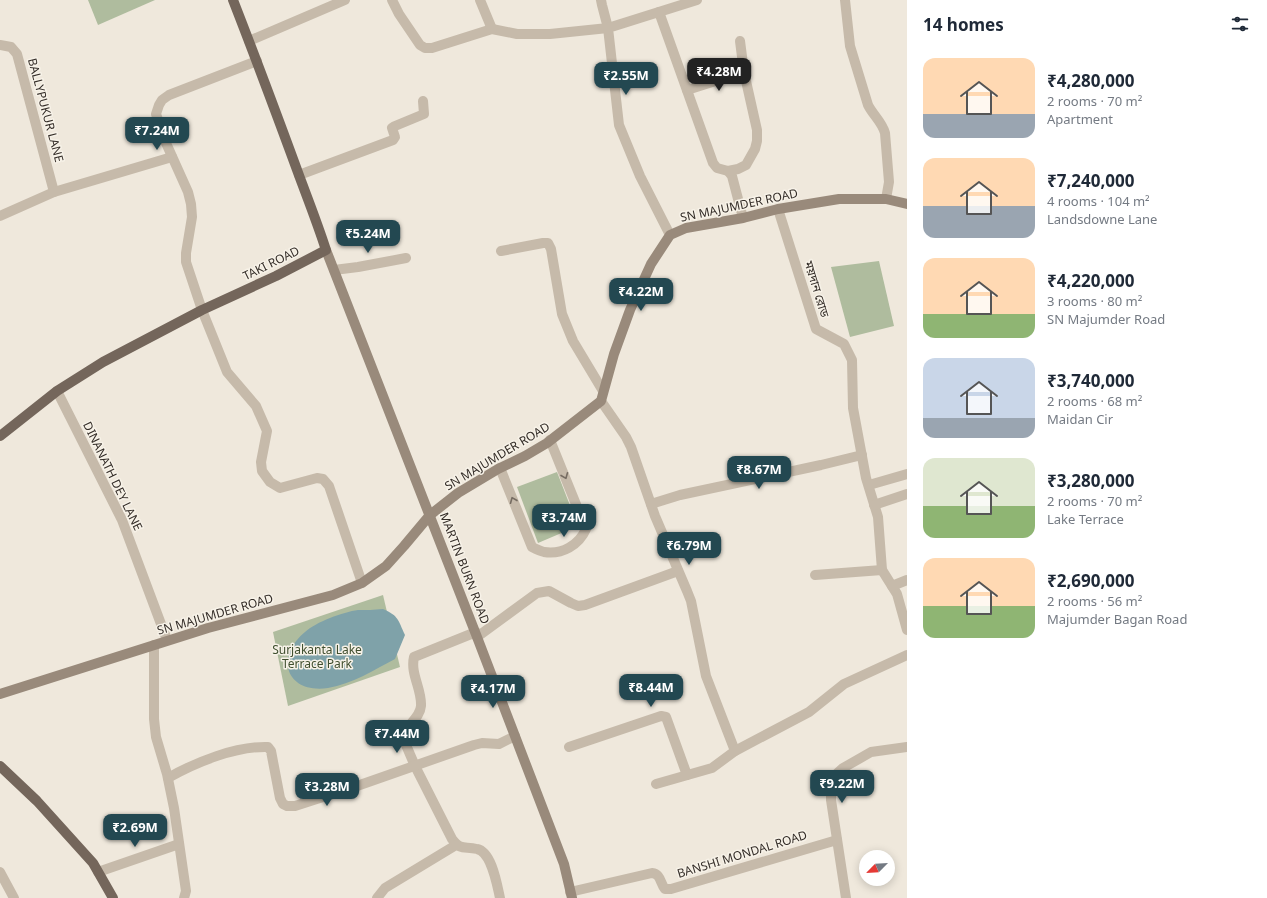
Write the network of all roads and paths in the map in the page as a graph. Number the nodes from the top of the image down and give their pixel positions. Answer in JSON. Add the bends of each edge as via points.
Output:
{"nodes":[{"id":1,"x":234,"y":0,"type":"edge"},
{"id":2,"x":345,"y":0,"type":"edge"},
{"id":3,"x":392,"y":0,"type":"edge"},
{"id":4,"x":480,"y":0,"type":"edge"},
{"id":5,"x":601,"y":0,"type":"edge"},
{"id":6,"x":697,"y":0,"type":"edge"},
{"id":7,"x":845,"y":0,"type":"edge"},
{"id":8,"x":659,"y":12,"type":"junction"},
{"id":9,"x":608,"y":28,"type":"junction"},
{"id":10,"x":492,"y":29,"type":"junction"},
{"id":11,"x":249,"y":41,"type":"junction"},
{"id":12,"x":740,"y":41,"type":"dead end"},
{"id":13,"x":0,"y":45,"type":"edge"},
{"id":14,"x":257,"y":61,"type":"junction"},
{"id":15,"x":744,"y":72,"type":"junction"},
{"id":16,"x":686,"y":90,"type":"junction"},
{"id":17,"x":423,"y":101,"type":"dead end"},
{"id":18,"x":172,"y":156,"type":"junction"},
{"id":19,"x":728,"y":172,"type":"junction"},
{"id":20,"x":299,"y":175,"type":"junction"},
{"id":21,"x":54,"y":192,"type":"junction"},
{"id":22,"x":886,"y":199,"type":"junction"},
{"id":23,"x":907,"y":204,"type":"edge"},
{"id":24,"x":778,"y":209,"type":"junction"},
{"id":25,"x":0,"y":216,"type":"edge"},
{"id":26,"x":743,"y":218,"type":"junction"},
{"id":27,"x":670,"y":235,"type":"junction"},
{"id":28,"x":326,"y":250,"type":"junction"},
{"id":29,"x":501,"y":251,"type":"dead end"},
{"id":30,"x":406,"y":258,"type":"dead end"},
{"id":31,"x":334,"y":270,"type":"junction"},
{"id":32,"x":202,"y":310,"type":"junction"},
{"id":33,"x":57,"y":391,"type":"junction"},
{"id":34,"x":603,"y":391,"type":"junction"},
{"id":35,"x":601,"y":401,"type":"junction"},
{"id":36,"x":0,"y":436,"type":"edge"},
{"id":37,"x":550,"y":440,"type":"junction"},
{"id":38,"x":862,"y":455,"type":"junction"},
{"id":39,"x":500,"y":468,"type":"junction"},
{"id":40,"x":907,"y":474,"type":"edge"},
{"id":41,"x":869,"y":485,"type":"junction"},
{"id":42,"x":907,"y":494,"type":"edge"},
{"id":43,"x":651,"y":504,"type":"junction"},
{"id":44,"x":874,"y":504,"type":"junction"},
{"id":45,"x":430,"y":515,"type":"junction"},
{"id":46,"x":882,"y":570,"type":"junction"},
{"id":47,"x":678,"y":571,"type":"junction"},
{"id":48,"x":815,"y":575,"type":"dead end"},
{"id":49,"x":907,"y":580,"type":"edge"},
{"id":50,"x":362,"y":583,"type":"junction"},
{"id":51,"x":892,"y":586,"type":"junction"},
{"id":52,"x":907,"y":630,"type":"edge"},
{"id":53,"x":477,"y":634,"type":"junction"},
{"id":54,"x":167,"y":640,"type":"junction"},
{"id":55,"x":154,"y":645,"type":"junction"},
{"id":56,"x":907,"y":655,"type":"edge"},
{"id":57,"x":0,"y":694,"type":"edge"},
{"id":58,"x":515,"y":736,"type":"junction"},
{"id":59,"x":569,"y":747,"type":"dead end"},
{"id":60,"x":907,"y":747,"type":"edge"},
{"id":61,"x":735,"y":751,"type":"junction"},
{"id":62,"x":0,"y":766,"type":"edge"},
{"id":63,"x":415,"y":766,"type":"junction"},
{"id":64,"x":687,"y":775,"type":"junction"},
{"id":65,"x":168,"y":778,"type":"junction"},
{"id":66,"x":656,"y":784,"type":"dead end"},
{"id":67,"x":837,"y":840,"type":"junction"},
{"id":68,"x":179,"y":844,"type":"junction"},
{"id":69,"x":456,"y":845,"type":"junction"},
{"id":70,"x":0,"y":872,"type":"edge"},
{"id":71,"x":98,"y":872,"type":"junction"},
{"id":72,"x":571,"y":895,"type":"edge"},
{"id":73,"x":14,"y":898,"type":"edge"},
{"id":74,"x":113,"y":898,"type":"edge"},
{"id":75,"x":184,"y":898,"type":"edge"},
{"id":76,"x":377,"y":898,"type":"edge"},
{"id":77,"x":500,"y":898,"type":"edge"},
{"id":78,"x":846,"y":898,"type":"edge"}],
"edges":[{"from":1,"to":11,"type":"main road"},
{"from":2,"to":11,"type":"street"},
{"from":3,"to":10,"type":"street","via":[[420,45],[425,48]]},
{"from":4,"to":10,"type":"street"},
{"from":5,"to":9,"type":"street"},
{"from":6,"to":8,"type":"street"},
{"from":7,"to":22,"type":"street","via":[[850,46],[868,105],[885,133],[889,182]]},
{"from":8,"to":9,"type":"street"},
{"from":8,"to":16,"type":"street"},
{"from":9,"to":10,"type":"street","via":[[550,34],[517,34]]},
{"from":9,"to":27,"type":"street","via":[[619,125],[640,176]]},
{"from":11,"to":14,"type":"main road"},
{"from":12,"to":15,"type":"street"},
{"from":13,"to":21,"type":"street","name":"BALLYPUKUR LANE","via":[[11,47],[18,54]]},
{"from":14,"to":18,"type":"street","via":[[162,100],[156,114]]},
{"from":14,"to":20,"type":"main road"},
{"from":15,"to":16,"type":"street"},
{"from":15,"to":19,"type":"street","via":[[757,141],[746,164]]},
{"from":16,"to":19,"type":"street","via":[[713,163],[717,168]]},
{"from":17,"to":20,"type":"street","via":[[424,114],[392,128],[395,137],[393,140]]},
{"from":18,"to":21,"type":"street"},
{"from":18,"to":32,"type":"street","via":[[191,204],[192,217],[186,262]]},
{"from":19,"to":26,"type":"street","via":[[732,176]]},
{"from":20,"to":28,"type":"main road"},
{"from":21,"to":25,"type":"street"},
{"from":22,"to":23,"type":"main road","name":"SN MAJUMDER ROAD"},
{"from":22,"to":24,"type":"main road","name":"SN MAJUMDER ROAD","via":[[839,199]]},
{"from":24,"to":26,"type":"main road","name":"SN MAJUMDER ROAD"},
{"from":24,"to":38,"type":"street","name":"ময়দান রোড","via":[[816,329],[844,344],[852,360],[853,408]]},
{"from":26,"to":27,"type":"main road","name":"SN MAJUMDER ROAD","via":[[686,228]]},
{"from":27,"to":34,"type":"main road","name":"SN MAJUMDER ROAD","via":[[651,264],[632,306]]},
{"from":28,"to":31,"type":"main road","name":"MARTIN BURN ROAD"},
{"from":28,"to":32,"type":"main road","name":"TAKI ROAD"},
{"from":29,"to":34,"type":"street","via":[[548,243],[562,314],[573,340]]},
{"from":30,"to":31,"type":"street"},
{"from":31,"to":45,"type":"main road","name":"MARTIN BURN ROAD"},
{"from":32,"to":33,"type":"main road","name":"TAKI ROAD","via":[[103,362]]},
{"from":32,"to":50,"type":"street","via":[[227,372],[256,406],[267,431],[261,462],[262,471],[270,482],[280,488],[318,478],[323,479],[329,486]]},
{"from":33,"to":36,"type":"main road","name":"TAKI ROAD"},
{"from":33,"to":54,"type":"street","name":"DINANATH DEY LANE","via":[[122,520]]},
{"from":34,"to":35,"type":"main road","name":"SN MAJUMDER ROAD"},
{"from":35,"to":37,"type":"main road","name":"SN MAJUMDER ROAD"},
{"from":35,"to":43,"type":"street","via":[[626,437]]},
{"from":37,"to":39,"type":"main road","name":"SN MAJUMDER ROAD"},
{"from":37,"to":39,"type":"street","one_way":true,"via":[[586,529],[579,541],[567,549],[544,552],[532,547]]},
{"from":38,"to":41,"type":"street","name":"ময়দান রোড"},
{"from":38,"to":43,"type":"street","via":[[680,495]]},
{"from":39,"to":45,"type":"main road","name":"SN MAJUMDER ROAD","via":[[458,493]]},
{"from":40,"to":41,"type":"street"},
{"from":41,"to":44,"type":"street","name":"ময়দান রোড"},
{"from":42,"to":44,"type":"street"},
{"from":43,"to":47,"type":"street"},
{"from":44,"to":46,"type":"street","name":"ময়দান রোড","via":[[878,517]]},
{"from":45,"to":50,"type":"main road","name":"SN MAJUMDER ROAD","via":[[386,566]]},
{"from":45,"to":53,"type":"main road","name":"MARTIN BURN ROAD"},
{"from":46,"to":48,"type":"street"},
{"from":46,"to":51,"type":"street"},
{"from":47,"to":53,"type":"street","via":[[578,606],[549,591],[537,593]]},
{"from":47,"to":61,"type":"street","via":[[691,601],[706,676]]},
{"from":49,"to":51,"type":"street"},
{"from":50,"to":54,"type":"main road","name":"SN MAJUMDER ROAD","via":[[333,595]]},
{"from":51,"to":52,"type":"street","via":[[897,594]]},
{"from":53,"to":58,"type":"main road","name":"MARTIN BURN ROAD"},
{"from":53,"to":63,"type":"street","via":[[414,657],[412,668],[421,706],[420,712],[403,734],[403,738]]},
{"from":54,"to":55,"type":"main road","name":"SN MAJUMDER ROAD"},
{"from":55,"to":57,"type":"main road","name":"SN MAJUMDER ROAD"},
{"from":55,"to":65,"type":"street","via":[[154,720],[156,737]]},
{"from":56,"to":61,"type":"street","via":[[844,684],[809,712]]},
{"from":58,"to":63,"type":"street","via":[[499,744],[474,745]]},
{"from":58,"to":72,"type":"main road","name":"MARTIN BURN ROAD","via":[[564,864]]},
{"from":59,"to":64,"type":"street","via":[[661,716],[666,717]]},
{"from":60,"to":67,"type":"street","via":[[871,752],[843,768],[831,779],[831,800]]},
{"from":61,"to":64,"type":"street","via":[[712,768]]},
{"from":62,"to":71,"type":"main road","via":[[37,801],[93,863]]},
{"from":63,"to":65,"type":"street","via":[[302,804],[287,806],[280,798],[271,751],[268,747],[216,756],[187,767]]},
{"from":63,"to":69,"type":"street"},
{"from":64,"to":66,"type":"street"},
{"from":65,"to":68,"type":"street"},
{"from":67,"to":72,"type":"street","name":"BANSHI MONDAL ROAD","via":[[671,889],[665,889],[660,877],[652,873]]},
{"from":67,"to":78,"type":"street"},
{"from":68,"to":71,"type":"street"},
{"from":68,"to":75,"type":"street","via":[[186,891]]},
{"from":69,"to":76,"type":"street","via":[[385,888]]},
{"from":69,"to":77,"type":"street","via":[[464,849],[478,849],[486,854],[492,865]]},
{"from":70,"to":73,"type":"street"},
{"from":71,"to":74,"type":"main road"}]}
